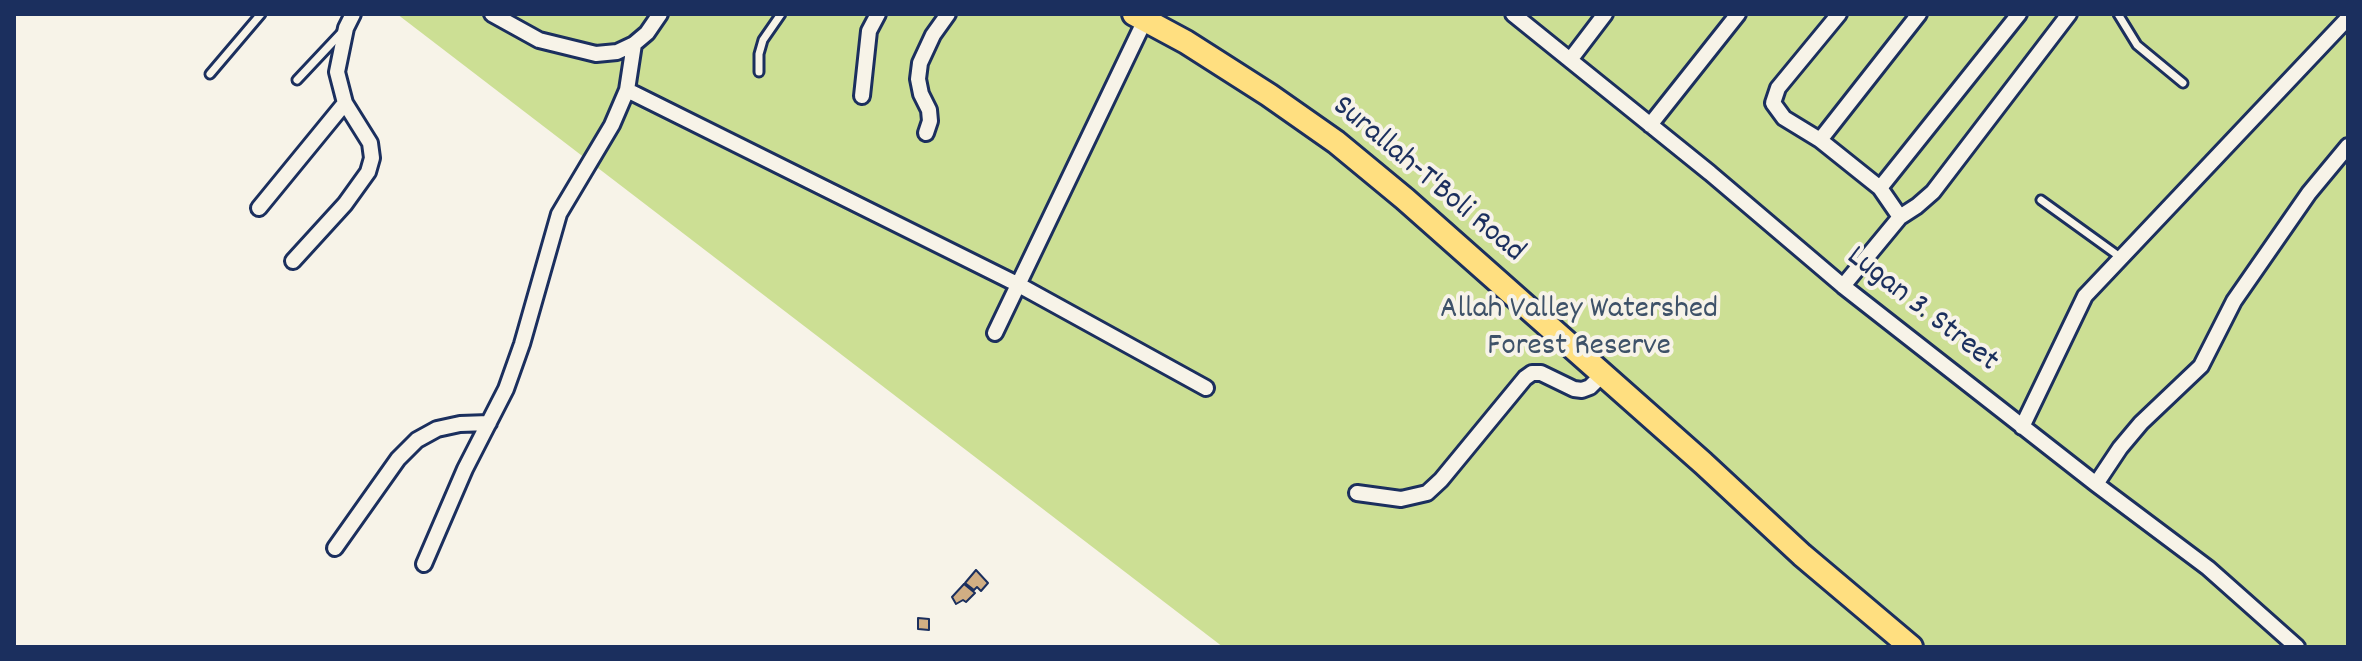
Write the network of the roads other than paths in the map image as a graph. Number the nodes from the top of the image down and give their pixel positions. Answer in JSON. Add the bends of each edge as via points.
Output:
{"nodes":[{"id":1,"x":261,"y":14,"type":"edge"},
{"id":2,"x":353,"y":14,"type":"edge"},
{"id":3,"x":492,"y":14,"type":"edge"},
{"id":4,"x":660,"y":14,"type":"edge"},
{"id":5,"x":781,"y":14,"type":"edge"},
{"id":6,"x":878,"y":14,"type":"edge"},
{"id":7,"x":948,"y":14,"type":"edge"},
{"id":8,"x":1513,"y":14,"type":"edge"},
{"id":9,"x":1605,"y":14,"type":"edge"},
{"id":10,"x":1738,"y":14,"type":"edge"},
{"id":11,"x":1839,"y":14,"type":"edge"},
{"id":12,"x":1919,"y":14,"type":"edge"},
{"id":13,"x":2019,"y":14,"type":"edge"},
{"id":14,"x":2069,"y":14,"type":"edge"},
{"id":15,"x":2118,"y":14,"type":"edge"},
{"id":16,"x":1140,"y":17,"type":"edge"},
{"id":17,"x":2348,"y":18,"type":"edge"},
{"id":18,"x":346,"y":28,"type":"junction"},
{"id":19,"x":634,"y":44,"type":"junction"},
{"id":20,"x":1570,"y":60,"type":"junction"},
{"id":21,"x":759,"y":72,"type":"dead end"},
{"id":22,"x":210,"y":74,"type":"dead end"},
{"id":23,"x":297,"y":80,"type":"dead end"},
{"id":24,"x":2183,"y":83,"type":"dead end"},
{"id":25,"x":627,"y":90,"type":"junction"},
{"id":26,"x":862,"y":96,"type":"dead end"},
{"id":27,"x":345,"y":103,"type":"junction"},
{"id":28,"x":1650,"y":125,"type":"junction"},
{"id":29,"x":926,"y":133,"type":"dead end"},
{"id":30,"x":1820,"y":140,"type":"junction"},
{"id":31,"x":2348,"y":146,"type":"edge"},
{"id":32,"x":1880,"y":188,"type":"junction"},
{"id":33,"x":2041,"y":200,"type":"dead end"},
{"id":34,"x":259,"y":208,"type":"dead end"},
{"id":35,"x":1900,"y":217,"type":"junction"},
{"id":36,"x":2120,"y":257,"type":"junction"},
{"id":37,"x":293,"y":261,"type":"dead end"},
{"id":38,"x":1019,"y":285,"type":"junction"},
{"id":39,"x":1843,"y":286,"type":"junction"},
{"id":40,"x":995,"y":333,"type":"dead end"},
{"id":41,"x":1603,"y":374,"type":"junction"},
{"id":42,"x":1206,"y":388,"type":"dead end"},
{"id":43,"x":489,"y":423,"type":"junction"},
{"id":44,"x":2022,"y":427,"type":"junction"},
{"id":45,"x":2096,"y":484,"type":"junction"},
{"id":46,"x":1357,"y":493,"type":"dead end"},
{"id":47,"x":335,"y":548,"type":"dead end"},
{"id":48,"x":424,"y":564,"type":"dead end"},
{"id":49,"x":1911,"y":647,"type":"edge"},
{"id":50,"x":2297,"y":647,"type":"edge"}],
"edges":[{"from":1,"to":22,"type":"lane"},
{"from":2,"to":18,"type":"street"},
{"from":3,"to":19,"type":"street","via":[[520,32],[564,48],[596,54]]},
{"from":4,"to":19,"type":"street"},
{"from":5,"to":21,"type":"lane","via":[[763,40]]},
{"from":6,"to":26,"type":"street","via":[[869,31]]},
{"from":7,"to":29,"type":"street","via":[[920,63],[918,79],[930,121]]},
{"from":8,"to":20,"type":"street","name":"Lugan 3. Street"},
{"from":9,"to":20,"type":"street"},
{"from":10,"to":28,"type":"street"},
{"from":11,"to":30,"type":"street","via":[[1778,88],[1773,103],[1778,113]]},
{"from":12,"to":30,"type":"street"},
{"from":13,"to":32,"type":"street"},
{"from":14,"to":35,"type":"street","via":[[1933,192]]},
{"from":15,"to":24,"type":"lane","via":[[2137,45]]},
{"from":16,"to":38,"type":"street"},
{"from":16,"to":41,"type":"main road","name":"Surallah-T'Boli Road","via":[[1336,142]]},
{"from":17,"to":36,"type":"street"},
{"from":18,"to":23,"type":"lane"},
{"from":18,"to":27,"type":"street","via":[[337,72]]},
{"from":19,"to":25,"type":"street"},
{"from":20,"to":28,"type":"street","name":"Lugan 3. Street"},
{"from":25,"to":38,"type":"street"},
{"from":25,"to":43,"type":"street","via":[[559,214],[522,344]]},
{"from":27,"to":34,"type":"street"},
{"from":27,"to":37,"type":"street","via":[[370,143],[368,172]]},
{"from":28,"to":39,"type":"street","name":"Lugan 3. Street"},
{"from":30,"to":32,"type":"street"},
{"from":31,"to":45,"type":"street","via":[[2234,301],[2201,366],[2141,423]]},
{"from":32,"to":35,"type":"street"},
{"from":33,"to":36,"type":"lane"},
{"from":35,"to":39,"type":"street"},
{"from":36,"to":44,"type":"street","via":[[2080,304]]},
{"from":38,"to":40,"type":"street"},
{"from":38,"to":42,"type":"street"},
{"from":39,"to":44,"type":"street","name":"Lugan 3. Street"},
{"from":41,"to":46,"type":"street","via":[[1582,390],[1532,373],[1427,493],[1401,499]]},
{"from":41,"to":49,"type":"main road","name":"Surallah-T'Boli Road"},
{"from":43,"to":47,"type":"street","via":[[437,429],[417,440]]},
{"from":43,"to":48,"type":"street"},
{"from":44,"to":45,"type":"street","name":"Lugan 3. Street"},
{"from":45,"to":50,"type":"street","name":"Lugan 3. Street","via":[[2208,568]]}]}
